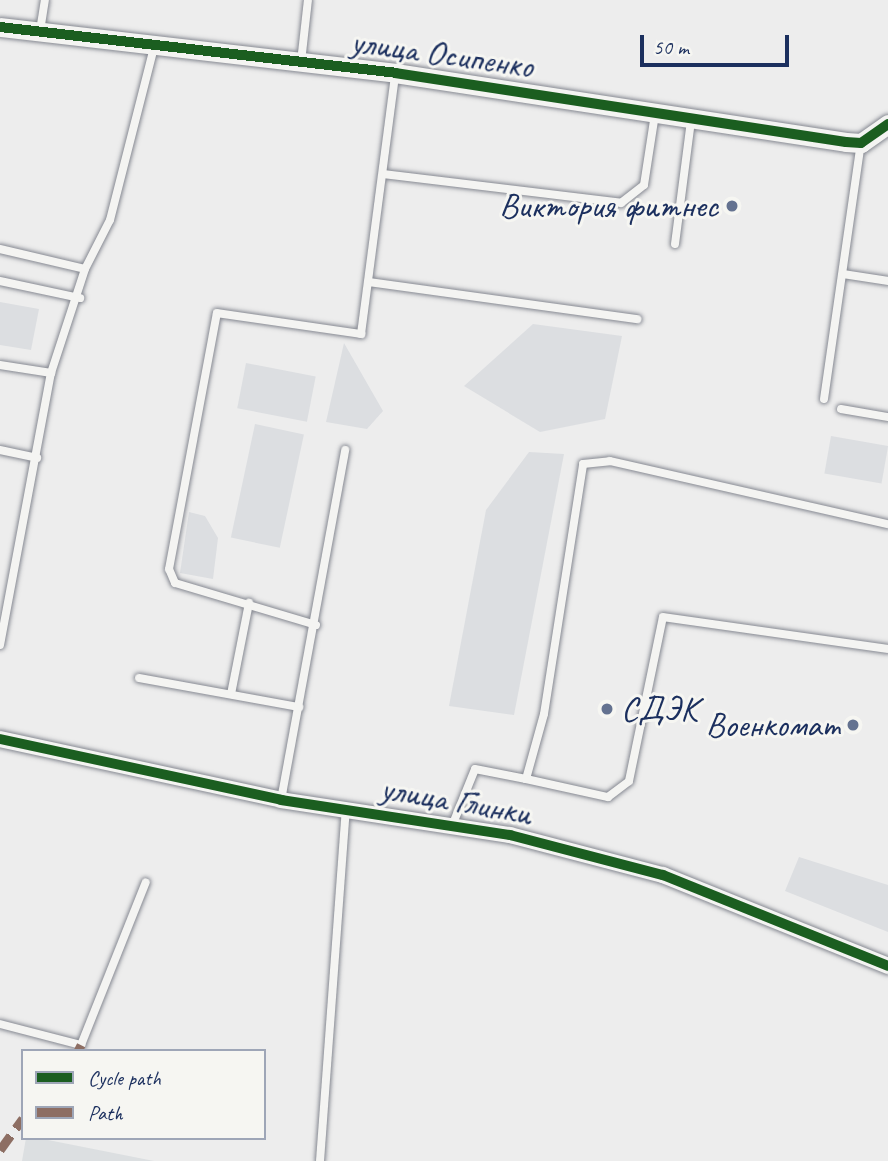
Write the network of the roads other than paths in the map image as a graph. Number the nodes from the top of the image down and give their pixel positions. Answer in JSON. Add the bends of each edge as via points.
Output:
{"nodes":[{"id":1,"x":45,"y":0,"type":"edge"},
{"id":2,"x":308,"y":0,"type":"edge"},
{"id":3,"x":0,"y":27,"type":"edge"},
{"id":4,"x":40,"y":31,"type":"junction"},
{"id":5,"x":154,"y":42,"type":"junction"},
{"id":6,"x":301,"y":62,"type":"junction"},
{"id":7,"x":395,"y":73,"type":"junction"},
{"id":8,"x":655,"y":114,"type":"junction"},
{"id":9,"x":691,"y":120,"type":"junction"},
{"id":10,"x":888,"y":124,"type":"edge"},
{"id":11,"x":867,"y":140,"type":"junction"},
{"id":12,"x":383,"y":174,"type":"junction"},
{"id":13,"x":676,"y":244,"type":"dead end"},
{"id":14,"x":0,"y":249,"type":"edge"},
{"id":15,"x":85,"y":269,"type":"junction"},
{"id":16,"x":843,"y":274,"type":"junction"},
{"id":17,"x":0,"y":281,"type":"edge"},
{"id":18,"x":888,"y":281,"type":"edge"},
{"id":19,"x":369,"y":282,"type":"junction"},
{"id":20,"x":80,"y":298,"type":"junction"},
{"id":21,"x":637,"y":319,"type":"dead end"},
{"id":22,"x":0,"y":365,"type":"edge"},
{"id":23,"x":51,"y":373,"type":"junction"},
{"id":24,"x":824,"y":400,"type":"dead end"},
{"id":25,"x":841,"y":409,"type":"dead end"},
{"id":26,"x":888,"y":417,"type":"edge"},
{"id":27,"x":0,"y":450,"type":"edge"},
{"id":28,"x":345,"y":450,"type":"dead end"},
{"id":29,"x":37,"y":458,"type":"junction"},
{"id":30,"x":888,"y":524,"type":"edge"},
{"id":31,"x":249,"y":603,"type":"junction"},
{"id":32,"x":4,"y":611,"type":"edge"},
{"id":33,"x":316,"y":625,"type":"junction"},
{"id":34,"x":0,"y":645,"type":"edge"},
{"id":35,"x":888,"y":649,"type":"edge"},
{"id":36,"x":139,"y":678,"type":"dead end"},
{"id":37,"x":231,"y":694,"type":"junction"},
{"id":38,"x":299,"y":707,"type":"junction"},
{"id":39,"x":0,"y":740,"type":"edge"},
{"id":40,"x":526,"y":779,"type":"junction"},
{"id":41,"x":281,"y":800,"type":"junction"},
{"id":42,"x":346,"y":811,"type":"junction"},
{"id":43,"x":452,"y":826,"type":"junction"},
{"id":44,"x":146,"y":882,"type":"dead end"},
{"id":45,"x":888,"y":966,"type":"edge"},
{"id":46,"x":0,"y":1024,"type":"edge"},
{"id":47,"x":320,"y":1161,"type":"edge"}],
"edges":[{"from":1,"to":4,"type":"lane"},
{"from":2,"to":6,"type":"lane"},
{"from":3,"to":4,"type":"street","name":"улица Осипенко"},
{"from":4,"to":5,"type":"street","name":"улица Осипенко"},
{"from":5,"to":6,"type":"street","name":"улица Осипенко"},
{"from":5,"to":15,"type":"lane","via":[[110,220]]},
{"from":6,"to":7,"type":"street","name":"улица Осипенко"},
{"from":7,"to":8,"type":"street","name":"улица Осипенко"},
{"from":7,"to":12,"type":"lane"},
{"from":8,"to":9,"type":"street","name":"улица Осипенко"},
{"from":8,"to":12,"type":"lane","via":[[644,185],[621,203]]},
{"from":9,"to":11,"type":"street","name":"улица Осипенко"},
{"from":9,"to":13,"type":"lane"},
{"from":10,"to":11,"type":"street"},
{"from":11,"to":16,"type":"lane"},
{"from":12,"to":19,"type":"lane"},
{"from":14,"to":15,"type":"lane"},
{"from":15,"to":20,"type":"lane"},
{"from":16,"to":18,"type":"lane"},
{"from":16,"to":24,"type":"lane"},
{"from":17,"to":20,"type":"lane"},
{"from":19,"to":21,"type":"lane"},
{"from":19,"to":31,"type":"lane","via":[[361,334],[217,313],[169,569],[175,583]]},
{"from":20,"to":23,"type":"lane"},
{"from":22,"to":23,"type":"lane"},
{"from":23,"to":29,"type":"lane"},
{"from":25,"to":26,"type":"lane"},
{"from":27,"to":29,"type":"lane"},
{"from":28,"to":33,"type":"lane"},
{"from":29,"to":32,"type":"lane"},
{"from":30,"to":40,"type":"lane","via":[[610,461],[583,464],[544,714]]},
{"from":31,"to":33,"type":"lane"},
{"from":31,"to":37,"type":"lane"},
{"from":32,"to":34,"type":"lane"},
{"from":33,"to":38,"type":"lane"},
{"from":35,"to":40,"type":"lane","via":[[663,617],[629,782],[608,797]]},
{"from":36,"to":37,"type":"lane"},
{"from":37,"to":38,"type":"lane"},
{"from":38,"to":41,"type":"lane"},
{"from":39,"to":41,"type":"street","name":"улица Глинки"},
{"from":40,"to":43,"type":"lane","via":[[475,769]]},
{"from":41,"to":42,"type":"street","name":"улица Глинки"},
{"from":42,"to":43,"type":"street","name":"улица Глинки"},
{"from":42,"to":47,"type":"lane"},
{"from":43,"to":45,"type":"street","name":"улица Глинки","via":[[663,875]]},
{"from":44,"to":46,"type":"lane","via":[[81,1045]]}]}
